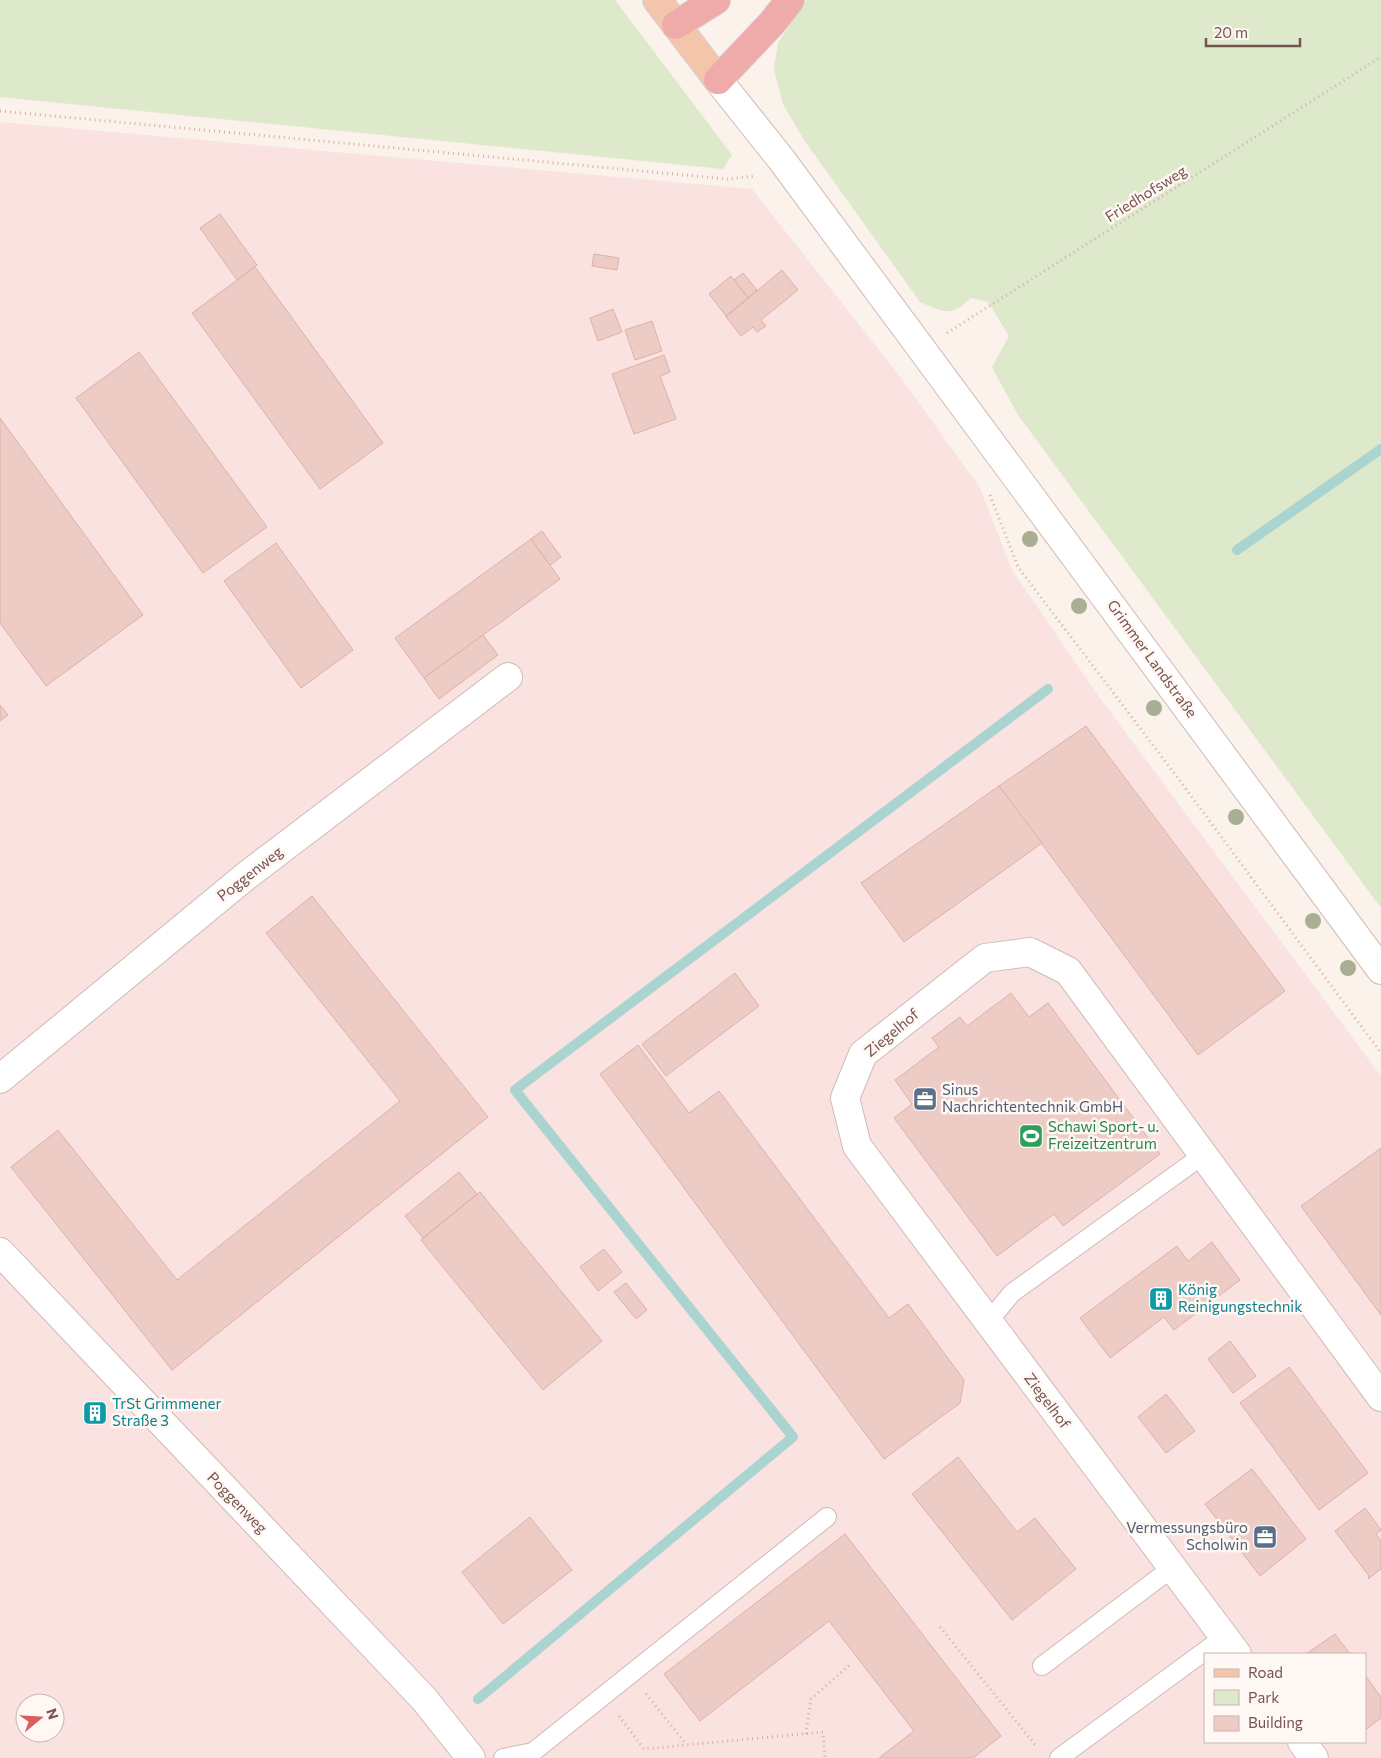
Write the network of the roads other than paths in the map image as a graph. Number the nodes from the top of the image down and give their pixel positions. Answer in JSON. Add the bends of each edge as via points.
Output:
{"nodes":[{"id":1,"x":658,"y":0,"type":"edge"},
{"id":2,"x":716,"y":0,"type":"edge"},
{"id":3,"x":790,"y":0,"type":"edge"},
{"id":4,"x":676,"y":25,"type":"junction"},
{"id":5,"x":718,"y":80,"type":"junction"},
{"id":6,"x":508,"y":677,"type":"dead end"},
{"id":7,"x":1381,"y":970,"type":"edge"},
{"id":8,"x":0,"y":1079,"type":"edge"},
{"id":9,"x":1204,"y":1155,"type":"junction"},
{"id":10,"x":0,"y":1252,"type":"edge"},
{"id":11,"x":988,"y":1322,"type":"junction"},
{"id":12,"x":1381,"y":1397,"type":"edge"},
{"id":13,"x":827,"y":1516,"type":"dead end"},
{"id":14,"x":1172,"y":1568,"type":"junction"},
{"id":15,"x":1230,"y":1646,"type":"edge"},
{"id":16,"x":1219,"y":1653,"type":"edge"},
{"id":17,"x":1204,"y":1663,"type":"edge"},
{"id":18,"x":1042,"y":1666,"type":"dead end"},
{"id":19,"x":1303,"y":1743,"type":"edge"},
{"id":20,"x":471,"y":1758,"type":"edge"},
{"id":21,"x":503,"y":1758,"type":"edge"},
{"id":22,"x":1059,"y":1758,"type":"edge"},
{"id":23,"x":1314,"y":1758,"type":"edge"}],
"edges":[{"from":1,"to":4,"type":"main road"},
{"from":2,"to":4,"type":"highway"},
{"from":3,"to":5,"type":"highway","via":[[772,24]]},
{"from":4,"to":5,"type":"main road"},
{"from":5,"to":7,"type":"street","name":"Grimmer Landstraße","via":[[781,159]]},
{"from":6,"to":8,"type":"street","name":"Poggenweg","via":[[246,876]]},
{"from":9,"to":11,"type":"lane","via":[[1012,1294]]},
{"from":9,"to":11,"type":"street","name":"Ziegelhof","via":[[1068,971],[1030,952],[985,958],[863,1054],[845,1098],[857,1146]]},
{"from":9,"to":12,"type":"street","name":"Ziegelhof"},
{"from":10,"to":20,"type":"street","name":"Poggenweg","via":[[424,1699]]},
{"from":11,"to":14,"type":"street","name":"Ziegelhof"},
{"from":13,"to":21,"type":"lane","via":[[533,1752]]},
{"from":14,"to":15,"type":"street","name":"Ziegelhof"},
{"from":14,"to":18,"type":"lane"},
{"from":15,"to":16,"type":"lane"},
{"from":17,"to":22,"type":"lane"},
{"from":19,"to":23,"type":"street"}]}
